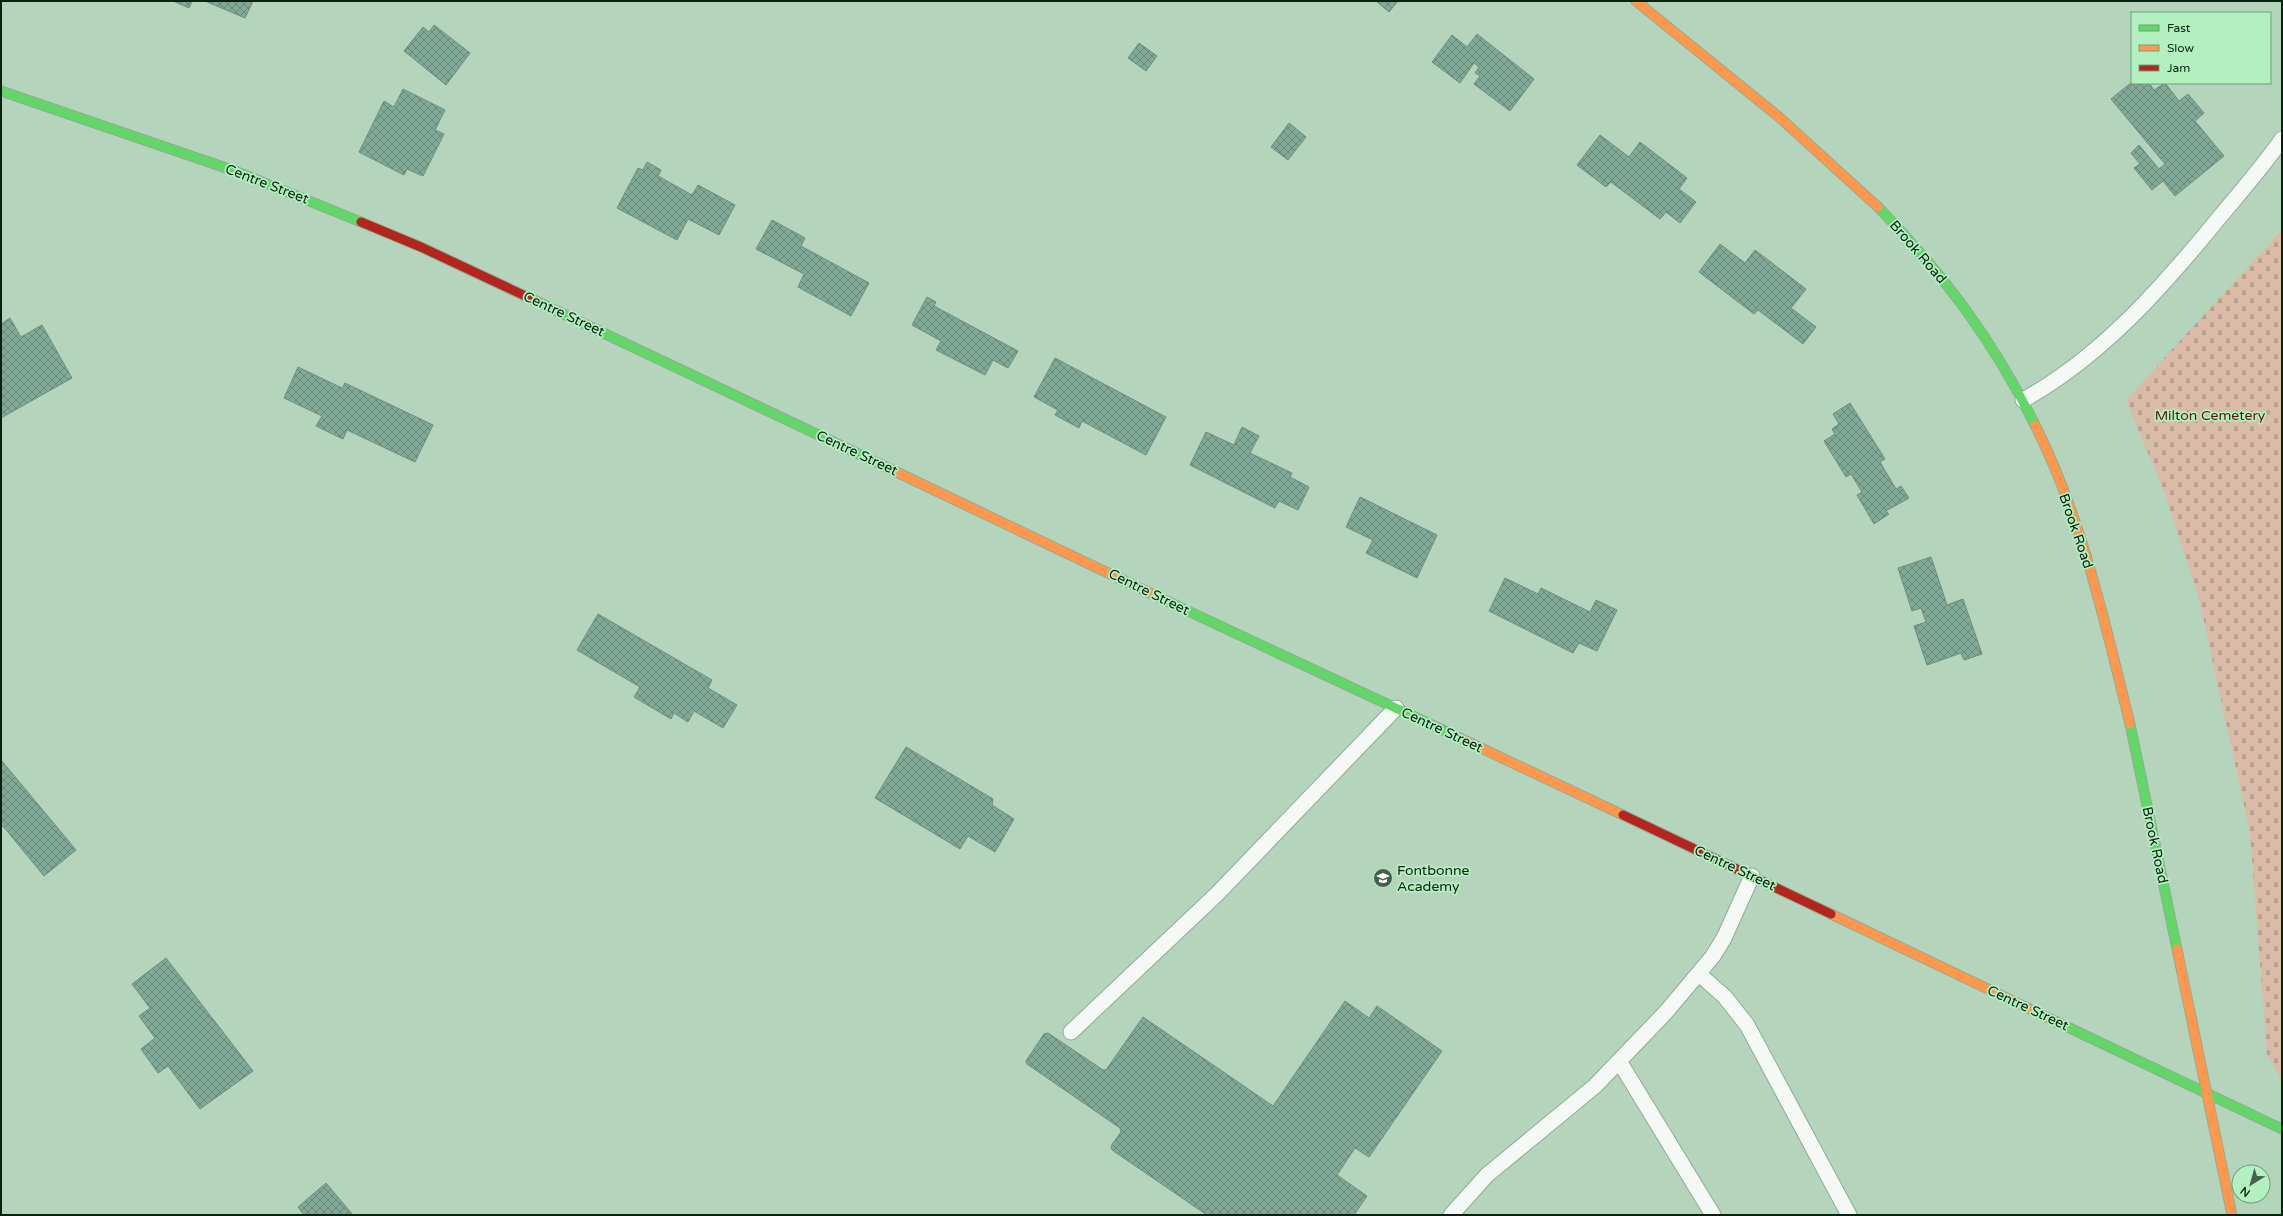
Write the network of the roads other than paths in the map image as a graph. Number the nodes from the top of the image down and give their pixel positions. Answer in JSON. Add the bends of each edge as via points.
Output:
{"nodes":[{"id":1,"x":1636,"y":1,"type":"edge"},
{"id":2,"x":1,"y":91,"type":"edge"},
{"id":3,"x":2282,"y":139,"type":"edge"},
{"id":4,"x":2023,"y":400,"type":"junction"},
{"id":5,"x":1396,"y":708,"type":"junction"},
{"id":6,"x":1752,"y":876,"type":"junction"},
{"id":7,"x":1699,"y":974,"type":"junction"},
{"id":8,"x":1071,"y":1032,"type":"dead end"},
{"id":9,"x":1619,"y":1062,"type":"junction"},
{"id":10,"x":2207,"y":1094,"type":"junction"},
{"id":11,"x":2282,"y":1129,"type":"edge"},
{"id":12,"x":1451,"y":1215,"type":"edge"},
{"id":13,"x":1713,"y":1215,"type":"edge"},
{"id":14,"x":1849,"y":1215,"type":"edge"},
{"id":15,"x":2232,"y":1215,"type":"edge"}],
"edges":[{"from":1,"to":4,"type":"street","name":"Brook Road","via":[[1797,132],[1892,221],[1971,315]]},
{"from":2,"to":5,"type":"street","name":"Centre Street","via":[[235,171],[421,247]]},
{"from":3,"to":4,"type":"lane","via":[[2198,244],[2144,303],[2075,367]]},
{"from":4,"to":10,"type":"street","name":"Brook Road","via":[[2071,513],[2114,660],[2131,729]]},
{"from":5,"to":6,"type":"street","name":"Centre Street"},
{"from":5,"to":8,"type":"lane","via":[[1217,894]]},
{"from":6,"to":7,"type":"lane","via":[[1724,938]]},
{"from":6,"to":10,"type":"street","name":"Centre Street"},
{"from":7,"to":9,"type":"lane"},
{"from":7,"to":14,"type":"lane","via":[[1725,997],[1746,1025]]},
{"from":9,"to":12,"type":"lane","via":[[1487,1175]]},
{"from":9,"to":13,"type":"lane"},
{"from":10,"to":11,"type":"street","name":"Centre Street"},
{"from":10,"to":15,"type":"street","name":"Brook Road"}]}
